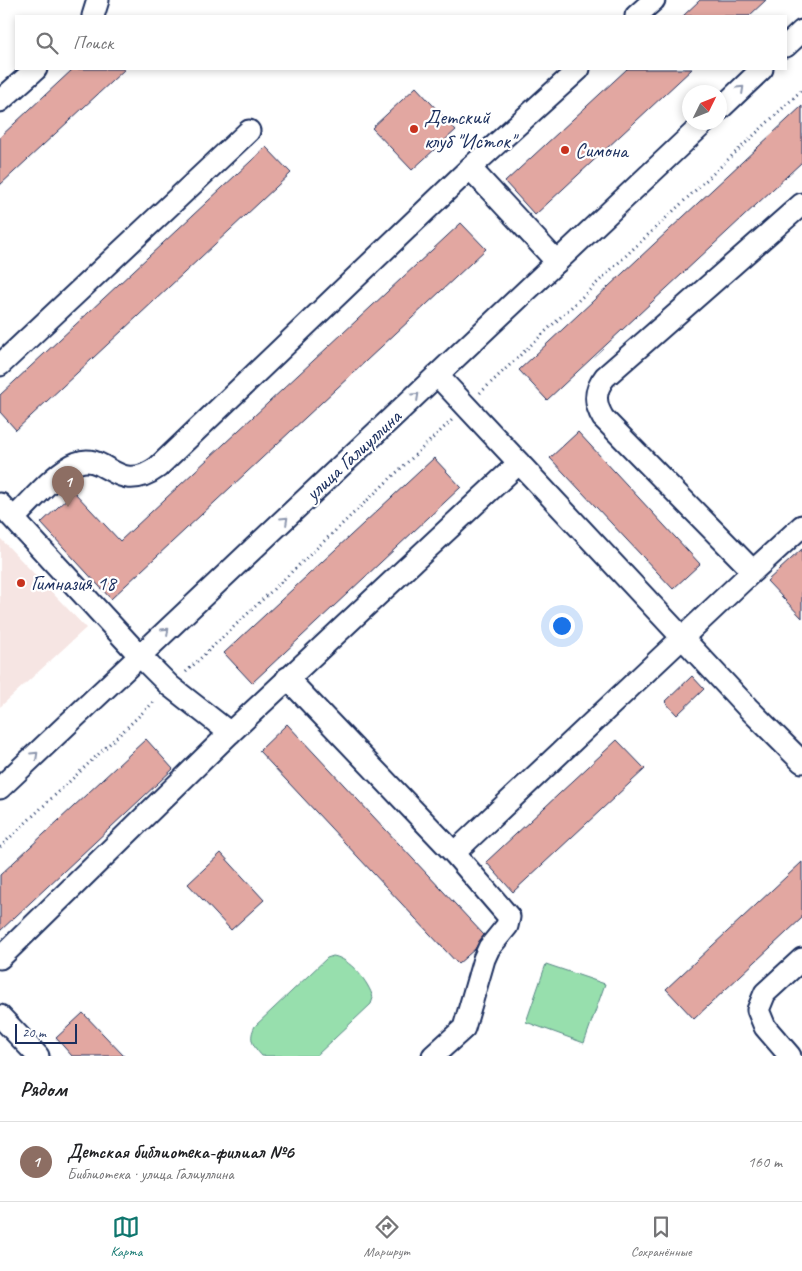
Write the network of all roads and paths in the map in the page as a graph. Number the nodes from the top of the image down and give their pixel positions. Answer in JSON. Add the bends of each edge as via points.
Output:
{"nodes":[{"id":1,"x":98,"y":0,"type":"edge"},
{"id":2,"x":654,"y":0,"type":"edge"},
{"id":3,"x":93,"y":15,"type":"edge"},
{"id":4,"x":637,"y":15,"type":"edge"},
{"id":5,"x":802,"y":31,"type":"edge"},
{"id":6,"x":787,"y":45,"type":"edge"},
{"id":7,"x":35,"y":70,"type":"edge"},
{"id":8,"x":578,"y":70,"type":"edge"},
{"id":9,"x":761,"y":70,"type":"edge"},
{"id":10,"x":802,"y":90,"type":"edge"},
{"id":11,"x":0,"y":101,"type":"edge"},
{"id":12,"x":727,"y":102,"type":"edge"},
{"id":13,"x":697,"y":130,"type":"edge"},
{"id":14,"x":249,"y":131,"type":"dead end"},
{"id":15,"x":470,"y":168,"type":"junction"},
{"id":16,"x":802,"y":204,"type":"edge"},
{"id":17,"x":557,"y":262,"type":"junction"},
{"id":18,"x":0,"y":365,"type":"edge"},
{"id":19,"x":437,"y":375,"type":"junction"},
{"id":20,"x":466,"y":406,"type":"junction"},
{"id":21,"x":519,"y":463,"type":"junction"},
{"id":22,"x":7,"y":511,"type":"edge"},
{"id":23,"x":802,"y":526,"type":"edge"},
{"id":24,"x":753,"y":571,"type":"junction"},
{"id":25,"x":683,"y":638,"type":"junction"},
{"id":26,"x":140,"y":656,"type":"junction"},
{"id":27,"x":287,"y":678,"type":"junction"},
{"id":28,"x":170,"y":686,"type":"junction"},
{"id":29,"x":230,"y":733,"type":"junction"},
{"id":30,"x":802,"y":762,"type":"edge"},
{"id":31,"x":0,"y":788,"type":"edge"},
{"id":32,"x":0,"y":847,"type":"edge"},
{"id":33,"x":454,"y":853,"type":"junction"},
{"id":34,"x":0,"y":958,"type":"edge"},
{"id":35,"x":802,"y":959,"type":"edge"},
{"id":36,"x":0,"y":1016,"type":"edge"},
{"id":37,"x":38,"y":1056,"type":"edge"},
{"id":38,"x":433,"y":1056,"type":"edge"},
{"id":39,"x":790,"y":1056,"type":"edge"}],
"edges":[{"from":1,"to":3,"type":"street"},
{"from":2,"to":4,"type":"street"},
{"from":5,"to":6,"type":"street"},
{"from":7,"to":11,"type":"street"},
{"from":8,"to":15,"type":"street"},
{"from":12,"to":9,"type":"street","one_way":true},
{"from":10,"to":20,"type":"path"},
{"from":13,"to":17,"type":"street","name":"улица Галиуллина"},
{"from":14,"to":18,"type":"street"},
{"from":15,"to":17,"type":"street"},
{"from":15,"to":22,"type":"street","via":[[158,467],[136,479],[125,478],[89,461],[78,462]]},
{"from":16,"to":24,"type":"street","via":[[605,377],[595,397],[603,418]]},
{"from":17,"to":19,"type":"street","name":"улица Галиуллина"},
{"from":19,"to":20,"type":"street"},
{"from":26,"to":19,"type":"street","name":"улица Галиуллина","one_way":true},
{"from":20,"to":21,"type":"street"},
{"from":20,"to":28,"type":"path"},
{"from":21,"to":25,"type":"street"},
{"from":21,"to":27,"type":"street"},
{"from":22,"to":26,"type":"street"},
{"from":23,"to":24,"type":"street"},
{"from":24,"to":25,"type":"street"},
{"from":25,"to":30,"type":"street"},
{"from":25,"to":33,"type":"street"},
{"from":26,"to":28,"type":"street"},
{"from":31,"to":26,"type":"street","name":"улица Галиуллина","one_way":true},
{"from":27,"to":29,"type":"street"},
{"from":27,"to":33,"type":"street"},
{"from":28,"to":29,"type":"street"},
{"from":28,"to":32,"type":"path"},
{"from":29,"to":34,"type":"street"},
{"from":33,"to":38,"type":"street","via":[[509,917],[509,921],[484,959],[464,1028]]},
{"from":35,"to":39,"type":"street","via":[[765,993],[758,1010],[759,1019]]},
{"from":36,"to":37,"type":"street"}]}
